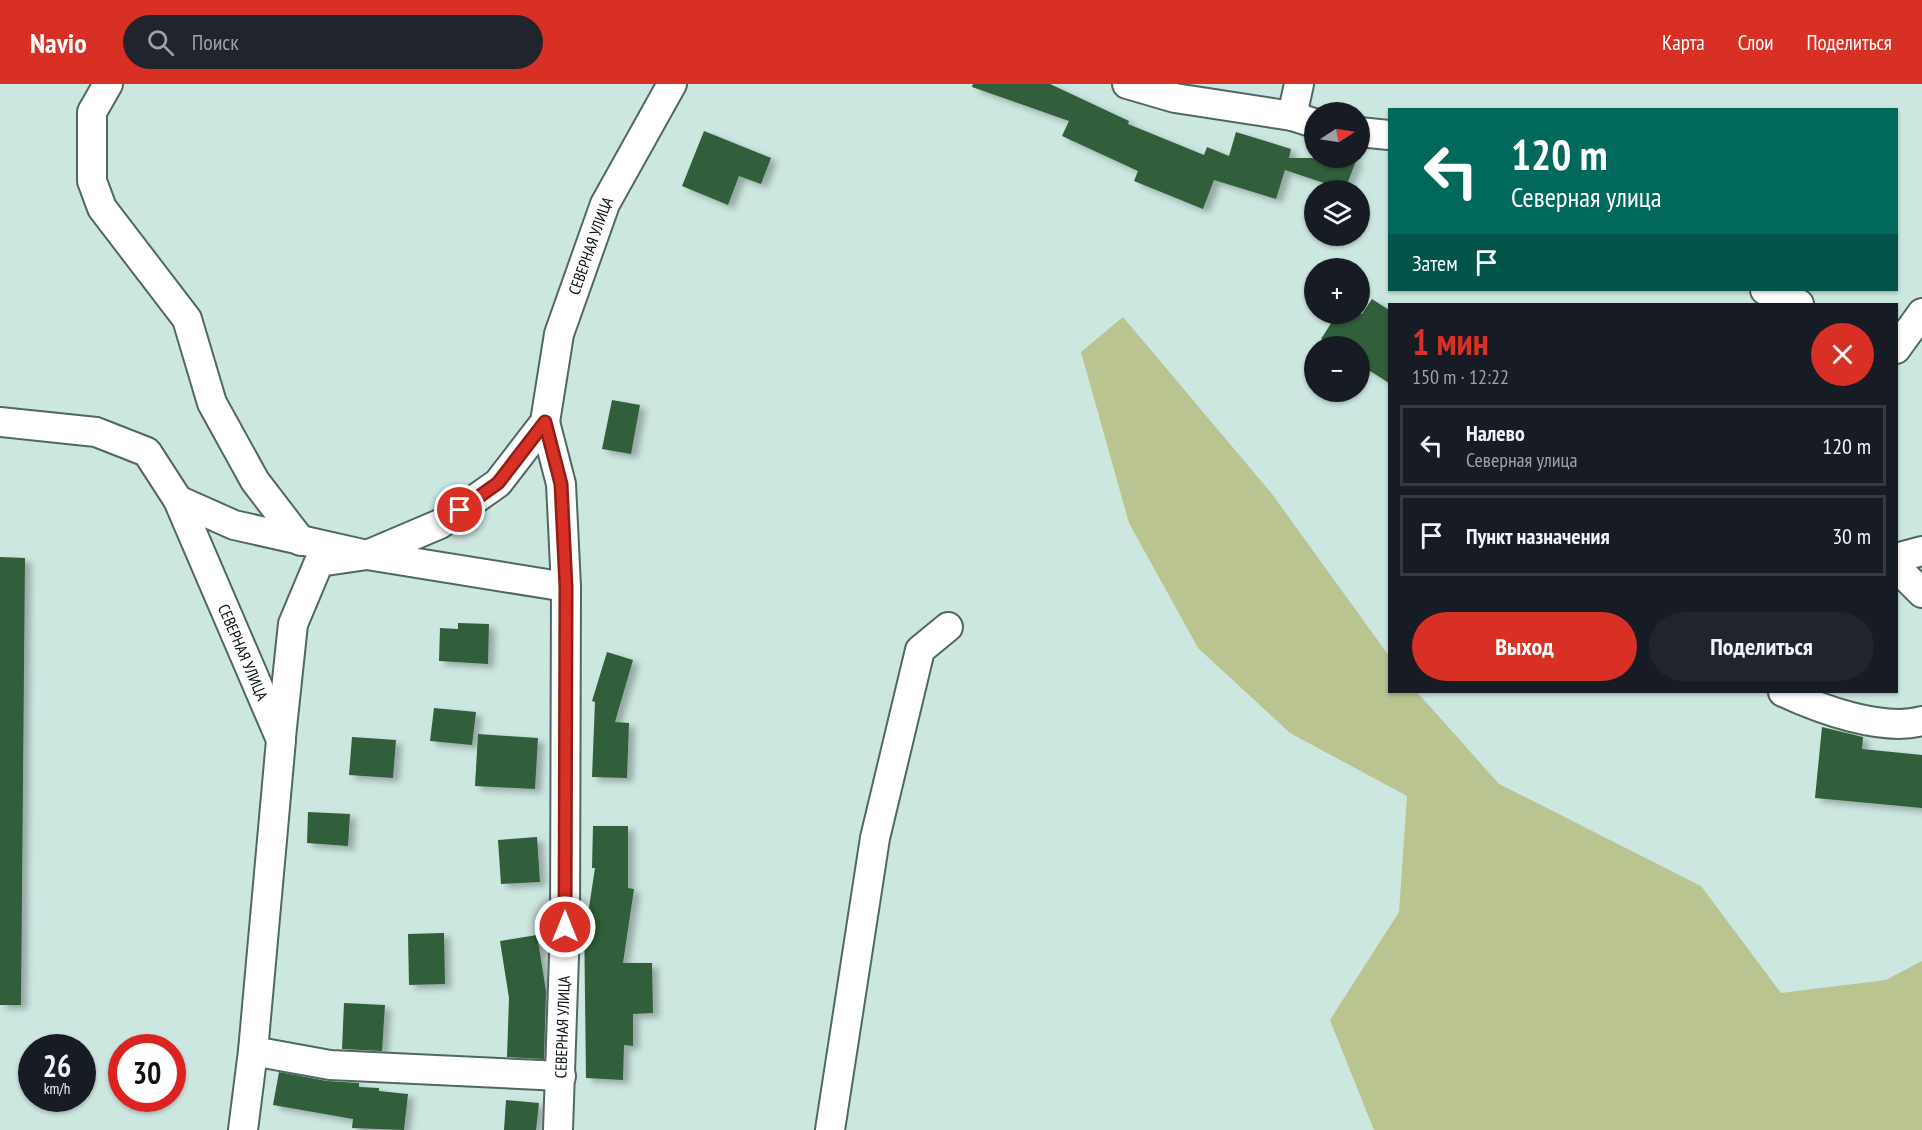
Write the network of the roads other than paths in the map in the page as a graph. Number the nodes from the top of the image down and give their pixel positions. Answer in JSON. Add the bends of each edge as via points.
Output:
{"nodes":[{"id":1,"x":108,"y":84,"type":"edge"},
{"id":2,"x":672,"y":84,"type":"edge"},
{"id":3,"x":1127,"y":84,"type":"edge"},
{"id":4,"x":1299,"y":84,"type":"edge"},
{"id":5,"x":1303,"y":119,"type":"edge"},
{"id":6,"x":1370,"y":133,"type":"edge"},
{"id":7,"x":1388,"y":135,"type":"edge"},
{"id":8,"x":1767,"y":291,"type":"edge"},
{"id":9,"x":1797,"y":303,"type":"edge"},
{"id":10,"x":1922,"y":313,"type":"edge"},
{"id":11,"x":1903,"y":350,"type":"edge"},
{"id":12,"x":0,"y":422,"type":"edge"},
{"id":13,"x":545,"y":422,"type":"junction"},
{"id":14,"x":178,"y":501,"type":"junction"},
{"id":15,"x":301,"y":541,"type":"junction"},
{"id":16,"x":1922,"y":551,"type":"edge"},
{"id":17,"x":367,"y":555,"type":"junction"},
{"id":18,"x":1898,"y":557,"type":"edge"},
{"id":19,"x":1898,"y":569,"type":"edge"},
{"id":20,"x":566,"y":587,"type":"junction"},
{"id":21,"x":1922,"y":593,"type":"edge"},
{"id":22,"x":948,"y":627,"type":"dead end"},
{"id":23,"x":1785,"y":693,"type":"edge"},
{"id":24,"x":1922,"y":721,"type":"edge"},
{"id":25,"x":281,"y":740,"type":"junction"},
{"id":26,"x":253,"y":1052,"type":"junction"},
{"id":27,"x":561,"y":1076,"type":"junction"},
{"id":28,"x":243,"y":1130,"type":"edge"},
{"id":29,"x":558,"y":1130,"type":"edge"},
{"id":30,"x":830,"y":1130,"type":"edge"}],
"edges":[{"from":1,"to":15,"type":"street","via":[[92,112],[92,181],[102,208],[187,319],[212,403],[255,481]]},
{"from":2,"to":13,"type":"street","name":"СЕВЕРНАЯ УЛИЦА","via":[[605,204],[559,334]]},
{"from":3,"to":5,"type":"street","via":[[1175,98]]},
{"from":4,"to":5,"type":"street"},
{"from":6,"to":7,"type":"street"},
{"from":8,"to":9,"type":"street"},
{"from":10,"to":11,"type":"street"},
{"from":12,"to":14,"type":"street","name":"СЕВЕРНАЯ УЛИЦА","via":[[96,432],[147,452]]},
{"from":13,"to":17,"type":"street","name":"СЕВЕРНАЯ УЛИЦА","via":[[498,483],[440,524]]},
{"from":13,"to":20,"type":"street","name":"СЕВЕРНАЯ УЛИЦА","via":[[561,484]]},
{"from":14,"to":15,"type":"street","via":[[234,525]]},
{"from":14,"to":25,"type":"street","name":"СЕВЕРНАЯ УЛИЦА"},
{"from":15,"to":17,"type":"street"},
{"from":16,"to":18,"type":"street"},
{"from":17,"to":20,"type":"street"},
{"from":17,"to":25,"type":"street","via":[[319,562],[305,591],[293,624]]},
{"from":19,"to":21,"type":"street"},
{"from":20,"to":27,"type":"street","name":"СЕВЕРНАЯ УЛИЦА"},
{"from":22,"to":30,"type":"street","via":[[920,650],[875,838]]},
{"from":23,"to":24,"type":"street","via":[[1857,718],[1905,725]]},
{"from":25,"to":26,"type":"street","name":"СЕВЕРНАЯ УЛИЦА"},
{"from":26,"to":27,"type":"street","via":[[330,1065]]},
{"from":26,"to":28,"type":"street","name":"СЕВЕРНАЯ УЛИЦА"},
{"from":27,"to":29,"type":"street","name":"СЕВЕРНАЯ УЛИЦА"}]}
